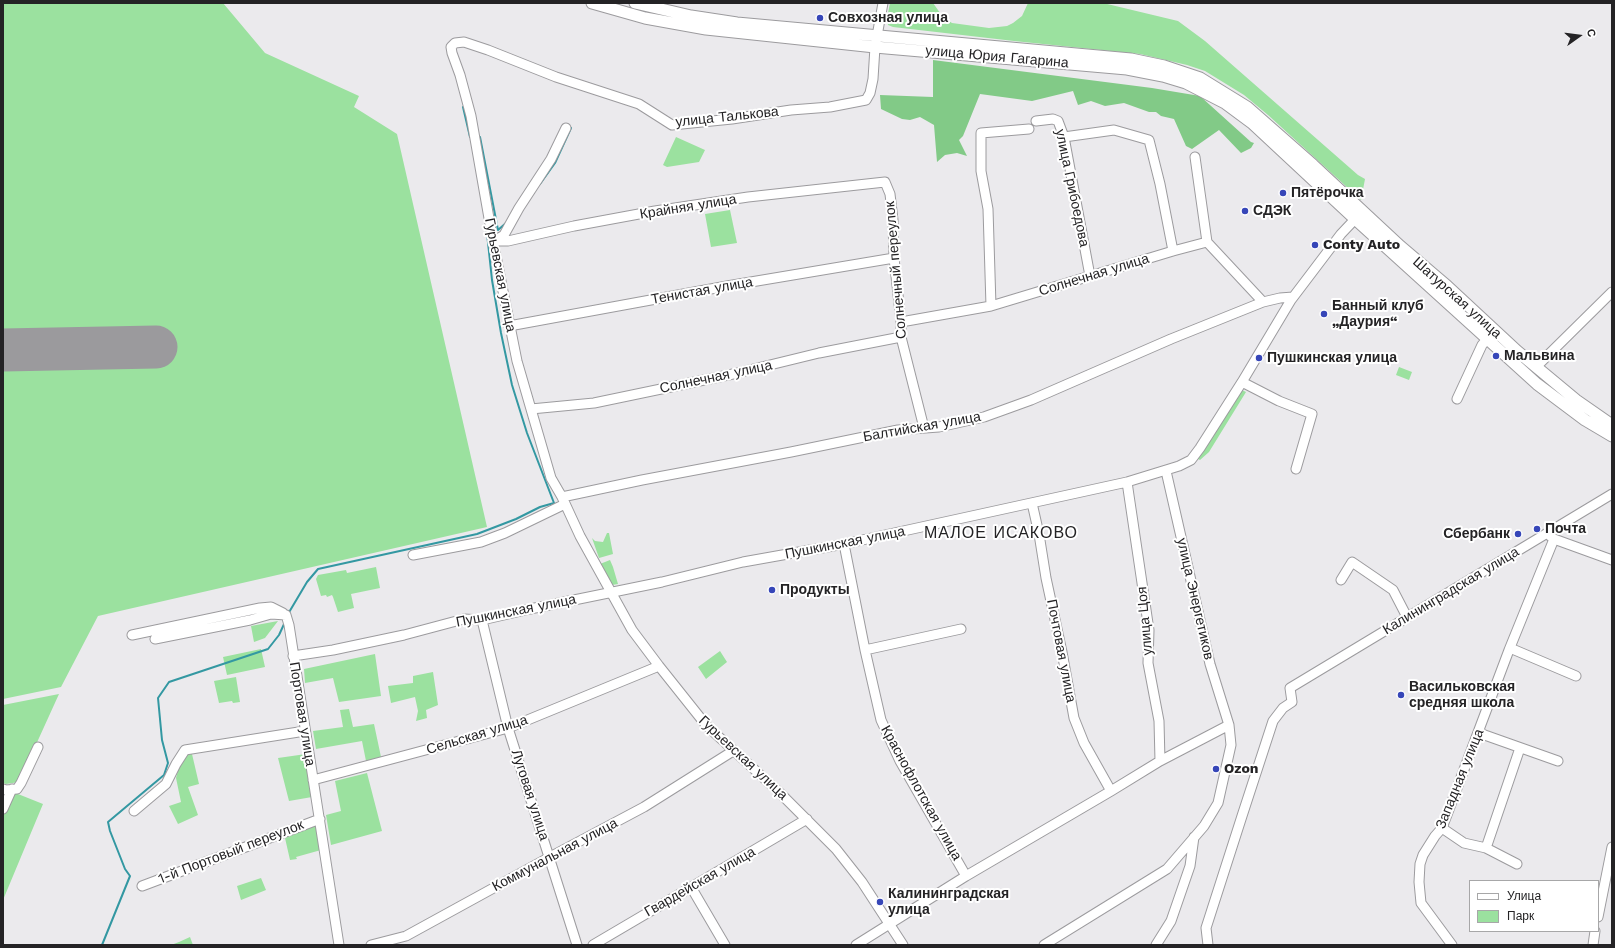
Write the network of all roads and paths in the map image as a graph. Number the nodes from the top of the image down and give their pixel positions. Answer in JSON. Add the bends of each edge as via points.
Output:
{"nodes":[{"id":1,"x":592,"y":3,"type":"edge"},
{"id":2,"x":635,"y":3,"type":"edge"},
{"id":3,"x":883,"y":3,"type":"edge"},
{"id":4,"x":877,"y":42,"type":"junction"},
{"id":5,"x":452,"y":53,"type":"joint"},
{"id":6,"x":1036,"y":121,"type":"dead end"},
{"id":7,"x":566,"y":128,"type":"dead end"},
{"id":8,"x":1029,"y":129,"type":"dead end"},
{"id":9,"x":1064,"y":137,"type":"junction"},
{"id":10,"x":1195,"y":157,"type":"dead end"},
{"id":11,"x":885,"y":182,"type":"joint"},
{"id":12,"x":1359,"y":215,"type":"junction"},
{"id":13,"x":493,"y":241,"type":"junction"},
{"id":14,"x":1207,"y":242,"type":"junction"},
{"id":15,"x":1173,"y":251,"type":"junction"},
{"id":16,"x":894,"y":258,"type":"junction"},
{"id":17,"x":1090,"y":276,"type":"junction"},
{"id":18,"x":1612,"y":292,"type":"edge"},
{"id":19,"x":1293,"y":297,"type":"junction"},
{"id":20,"x":1263,"y":302,"type":"junction"},
{"id":21,"x":991,"y":306,"type":"junction"},
{"id":22,"x":901,"y":322,"type":"junction"},
{"id":23,"x":510,"y":326,"type":"junction"},
{"id":24,"x":901,"y":337,"type":"junction"},
{"id":25,"x":1488,"y":338,"type":"junction"},
{"id":26,"x":1536,"y":367,"type":"junction"},
{"id":27,"x":1522,"y":370,"type":"junction"},
{"id":28,"x":1242,"y":382,"type":"junction"},
{"id":29,"x":1537,"y":384,"type":"junction"},
{"id":30,"x":1457,"y":399,"type":"dead end"},
{"id":31,"x":531,"y":410,"type":"junction"},
{"id":32,"x":1612,"y":425,"type":"edge"},
{"id":33,"x":924,"y":428,"type":"junction"},
{"id":34,"x":1612,"y":436,"type":"edge"},
{"id":35,"x":1296,"y":469,"type":"dead end"},
{"id":36,"x":1166,"y":471,"type":"junction"},
{"id":37,"x":1127,"y":482,"type":"junction"},
{"id":38,"x":1612,"y":494,"type":"edge"},
{"id":39,"x":562,"y":498,"type":"junction"},
{"id":40,"x":1032,"y":503,"type":"junction"},
{"id":41,"x":1546,"y":532,"type":"junction"},
{"id":42,"x":1554,"y":539,"type":"junction"},
{"id":43,"x":844,"y":544,"type":"junction"},
{"id":44,"x":412,"y":555,"type":"dead end"},
{"id":45,"x":1612,"y":560,"type":"edge"},
{"id":46,"x":1341,"y":580,"type":"dead end"},
{"id":47,"x":611,"y":592,"type":"junction"},
{"id":48,"x":285,"y":614,"type":"junction"},
{"id":49,"x":1407,"y":617,"type":"junction"},
{"id":50,"x":482,"y":620,"type":"junction"},
{"id":51,"x":961,"y":629,"type":"dead end"},
{"id":52,"x":132,"y":635,"type":"dead end"},
{"id":53,"x":155,"y":639,"type":"dead end"},
{"id":54,"x":1510,"y":648,"type":"junction"},
{"id":55,"x":864,"y":650,"type":"junction"},
{"id":56,"x":293,"y":656,"type":"junction"},
{"id":57,"x":659,"y":666,"type":"junction"},
{"id":58,"x":1576,"y":676,"type":"dead end"},
{"id":59,"x":1229,"y":725,"type":"junction"},
{"id":60,"x":508,"y":728,"type":"junction"},
{"id":61,"x":306,"y":731,"type":"junction"},
{"id":62,"x":1479,"y":732,"type":"junction"},
{"id":63,"x":38,"y":747,"type":"dead end"},
{"id":64,"x":1520,"y":748,"type":"junction"},
{"id":65,"x":733,"y":751,"type":"junction"},
{"id":66,"x":1160,"y":761,"type":"junction"},
{"id":67,"x":1558,"y":761,"type":"dead end"},
{"id":68,"x":313,"y":780,"type":"junction"},
{"id":69,"x":7,"y":789,"type":"edge"},
{"id":70,"x":1111,"y":791,"type":"junction"},
{"id":71,"x":3,"y":809,"type":"edge"},
{"id":72,"x":134,"y":811,"type":"dead end"},
{"id":73,"x":320,"y":819,"type":"junction"},
{"id":74,"x":807,"y":819,"type":"junction"},
{"id":75,"x":1442,"y":828,"type":"junction"},
{"id":76,"x":1194,"y":837,"type":"junction"},
{"id":77,"x":1612,"y":847,"type":"edge"},
{"id":78,"x":1486,"y":848,"type":"junction"},
{"id":79,"x":550,"y":857,"type":"junction"},
{"id":80,"x":1517,"y":864,"type":"dead end"},
{"id":81,"x":966,"y":876,"type":"junction"},
{"id":82,"x":142,"y":886,"type":"dead end"},
{"id":83,"x":691,"y":887,"type":"junction"},
{"id":84,"x":1599,"y":912,"type":"edge"},
{"id":85,"x":890,"y":925,"type":"junction"},
{"id":86,"x":1595,"y":932,"type":"edge"},
{"id":87,"x":339,"y":945,"type":"edge"},
{"id":88,"x":371,"y":945,"type":"edge"},
{"id":89,"x":577,"y":945,"type":"edge"},
{"id":90,"x":593,"y":945,"type":"edge"},
{"id":91,"x":725,"y":945,"type":"edge"},
{"id":92,"x":856,"y":945,"type":"edge"},
{"id":93,"x":903,"y":945,"type":"edge"},
{"id":94,"x":1044,"y":945,"type":"edge"},
{"id":95,"x":1156,"y":945,"type":"edge"},
{"id":96,"x":1208,"y":945,"type":"edge"},
{"id":97,"x":1452,"y":945,"type":"edge"},
{"id":98,"x":1593,"y":945,"type":"edge"}],
"edges":[{"from":1,"to":4,"type":"main road","name":"улица Юрия Гагарина","via":[[640,17],[699,28]]},
{"from":2,"to":4,"type":"main road","name":"улица Юрия Гагарина","via":[[691,16]]},
{"from":3,"to":4,"type":"street"},
{"from":4,"to":5,"type":"street","name":"улица Талькова","via":[[873,79],[866,100],[830,107],[672,125],[639,104],[556,77],[464,42],[455,42]]},
{"from":4,"to":12,"type":"main road","name":"улица Юрия Гагарина","via":[[1131,59],[1186,73],[1216,87],[1247,107],[1313,164]]},
{"from":5,"to":13,"type":"street","name":"Гурьевская улица","via":[[471,116]]},
{"from":6,"to":9,"type":"street","name":"улица Грибоедова","via":[[1058,121]]},
{"from":7,"to":13,"type":"street","via":[[551,159],[504,235]]},
{"from":8,"to":21,"type":"street","via":[[981,133],[981,171],[988,209]]},
{"from":9,"to":15,"type":"street","via":[[1114,130],[1149,140]]},
{"from":9,"to":17,"type":"street","name":"улица Грибоедова"},
{"from":10,"to":14,"type":"street"},
{"from":11,"to":13,"type":"street","name":"Крайняя улица","via":[[748,197]]},
{"from":11,"to":16,"type":"street","name":"Солнечный переулок","via":[[890,194]]},
{"from":12,"to":19,"type":"street","name":"Пушкинская улица","via":[[1341,234]]},
{"from":12,"to":25,"type":"main road","name":"Шатурская улица"},
{"from":12,"to":26,"type":"main road","name":"Шатурская улица","via":[[1400,246]]},
{"from":13,"to":23,"type":"street","name":"Гурьевская улица"},
{"from":14,"to":15,"type":"street","name":"Солнечная улица"},
{"from":14,"to":20,"type":"street"},
{"from":15,"to":17,"type":"street","name":"Солнечная улица"},
{"from":16,"to":22,"type":"street","name":"Солнечный переулок"},
{"from":16,"to":23,"type":"street","name":"Тенистая улица"},
{"from":17,"to":21,"type":"street","name":"Солнечная улица"},
{"from":18,"to":26,"type":"street"},
{"from":19,"to":20,"type":"street","name":"Балтийская улица"},
{"from":19,"to":28,"type":"street","name":"Пушкинская улица"},
{"from":20,"to":33,"type":"street","name":"Балтийская улица","via":[[1031,400],[984,417]]},
{"from":21,"to":22,"type":"street","name":"Солнечная улица"},
{"from":22,"to":24,"type":"street","name":"Солнечный переулок"},
{"from":23,"to":31,"type":"street","name":"Гурьевская улица"},
{"from":24,"to":31,"type":"street","name":"Солнечная улица","via":[[594,403]]},
{"from":24,"to":33,"type":"street","name":"Солнечный переулок"},
{"from":25,"to":27,"type":"main road","name":"Шатурская улица"},
{"from":25,"to":30,"type":"street","via":[[1478,351]]},
{"from":26,"to":27,"type":"main road","via":[[1528,371]]},
{"from":26,"to":29,"type":"main road"},
{"from":26,"to":32,"type":"main road","name":"Шатурская улица"},
{"from":27,"to":29,"type":"main road","name":"Шатурская улица"},
{"from":28,"to":35,"type":"street","via":[[1312,414]]},
{"from":28,"to":36,"type":"street","name":"Пушкинская улица","via":[[1191,460]]},
{"from":29,"to":34,"type":"main road","name":"Шатурская улица","via":[[1578,416]]},
{"from":31,"to":39,"type":"street","name":"Гурьевская улица","via":[[551,478]]},
{"from":33,"to":39,"type":"street","name":"Балтийская улица","via":[[898,430]]},
{"from":36,"to":37,"type":"street","name":"Пушкинская улица"},
{"from":36,"to":59,"type":"street","name":"улица Энергетиков","via":[[1210,664]]},
{"from":37,"to":40,"type":"street","name":"Пушкинская улица"},
{"from":37,"to":66,"type":"street","name":"улица Цоя","via":[[1148,630],[1148,663],[1159,721]]},
{"from":38,"to":41,"type":"street","name":"Калининградская улица"},
{"from":39,"to":44,"type":"street","name":"Балтийская улица","via":[[505,534],[481,542]]},
{"from":39,"to":47,"type":"street","name":"Гурьевская улица"},
{"from":40,"to":43,"type":"street","name":"Пушкинская улица"},
{"from":40,"to":70,"type":"street","name":"Почтовая улица","via":[[1074,718],[1084,743]]},
{"from":41,"to":42,"type":"street"},
{"from":41,"to":49,"type":"street","name":"Калининградская улица"},
{"from":42,"to":45,"type":"street"},
{"from":42,"to":54,"type":"street","name":"Западная улица"},
{"from":43,"to":47,"type":"street","name":"Пушкинская улица","via":[[743,562]]},
{"from":43,"to":55,"type":"street","name":"Краснофлотская улица"},
{"from":46,"to":49,"type":"street","via":[[1352,562],[1393,590]]},
{"from":47,"to":50,"type":"street","name":"Пушкинская улица"},
{"from":47,"to":57,"type":"street","name":"Гурьевская улица","via":[[632,630]]},
{"from":48,"to":52,"type":"street","via":[[270,607],[260,608]]},
{"from":48,"to":53,"type":"street","via":[[271,614]]},
{"from":48,"to":56,"type":"street","name":"Портовая улица"},
{"from":49,"to":96,"type":"street","name":"Калининградская улица","via":[[1290,688],[1292,702],[1282,708],[1273,721],[1239,823],[1206,928]]},
{"from":50,"to":56,"type":"street","name":"Пушкинская улица","via":[[464,619],[404,635]]},
{"from":50,"to":60,"type":"street","name":"Луговая улица"},
{"from":51,"to":55,"type":"street"},
{"from":54,"to":58,"type":"street"},
{"from":54,"to":62,"type":"street","name":"Западная улица"},
{"from":55,"to":81,"type":"street","name":"Краснофлотская улица","via":[[881,720],[900,761]]},
{"from":56,"to":61,"type":"street","name":"Портовая улица"},
{"from":57,"to":60,"type":"street","name":"Сельская улица"},
{"from":57,"to":65,"type":"street","name":"Гурьевская улица","via":[[706,725]]},
{"from":59,"to":66,"type":"street"},
{"from":59,"to":76,"type":"street","name":"улица Энергетиков","via":[[1231,745],[1218,803]]},
{"from":60,"to":68,"type":"street","name":"Сельская улица"},
{"from":60,"to":79,"type":"street","name":"Луговая улица"},
{"from":61,"to":68,"type":"street","name":"Портовая улица"},
{"from":61,"to":72,"type":"street","via":[[185,750],[166,784]]},
{"from":62,"to":64,"type":"street"},
{"from":62,"to":75,"type":"street","name":"Западная улица"},
{"from":63,"to":69,"type":"street","via":[[17,789]]},
{"from":64,"to":67,"type":"street"},
{"from":64,"to":78,"type":"street"},
{"from":65,"to":74,"type":"street","name":"Гурьевская улица"},
{"from":65,"to":79,"type":"street","name":"Коммунальная улица","via":[[644,807]]},
{"from":66,"to":70,"type":"street"},
{"from":68,"to":73,"type":"street","name":"Портовая улица"},
{"from":69,"to":71,"type":"street"},
{"from":70,"to":81,"type":"street"},
{"from":73,"to":82,"type":"street","name":"1-й Портовый переулок"},
{"from":73,"to":87,"type":"street","name":"Портовая улица"},
{"from":74,"to":83,"type":"street","name":"Гвардейская улица"},
{"from":74,"to":85,"type":"street","name":"Гурьевская улица","via":[[836,849],[862,882]]},
{"from":75,"to":78,"type":"street","via":[[1464,843]]},
{"from":75,"to":97,"type":"street","name":"Западная улица","via":[[1420,864],[1420,892],[1421,903]]},
{"from":76,"to":94,"type":"street","name":"улица Энергетиков","via":[[1167,869]]},
{"from":76,"to":95,"type":"street","via":[[1190,866],[1174,914]]},
{"from":77,"to":84,"type":"street"},
{"from":78,"to":80,"type":"street"},
{"from":79,"to":88,"type":"street","name":"Коммунальная улица","via":[[406,936]]},
{"from":79,"to":89,"type":"street","name":"Луговая улица"},
{"from":81,"to":85,"type":"street"},
{"from":83,"to":90,"type":"street","name":"Гвардейская улица"},
{"from":83,"to":91,"type":"street"},
{"from":85,"to":92,"type":"street"},
{"from":85,"to":93,"type":"street","name":"Гурьевская улица"},
{"from":86,"to":98,"type":"street"}]}
